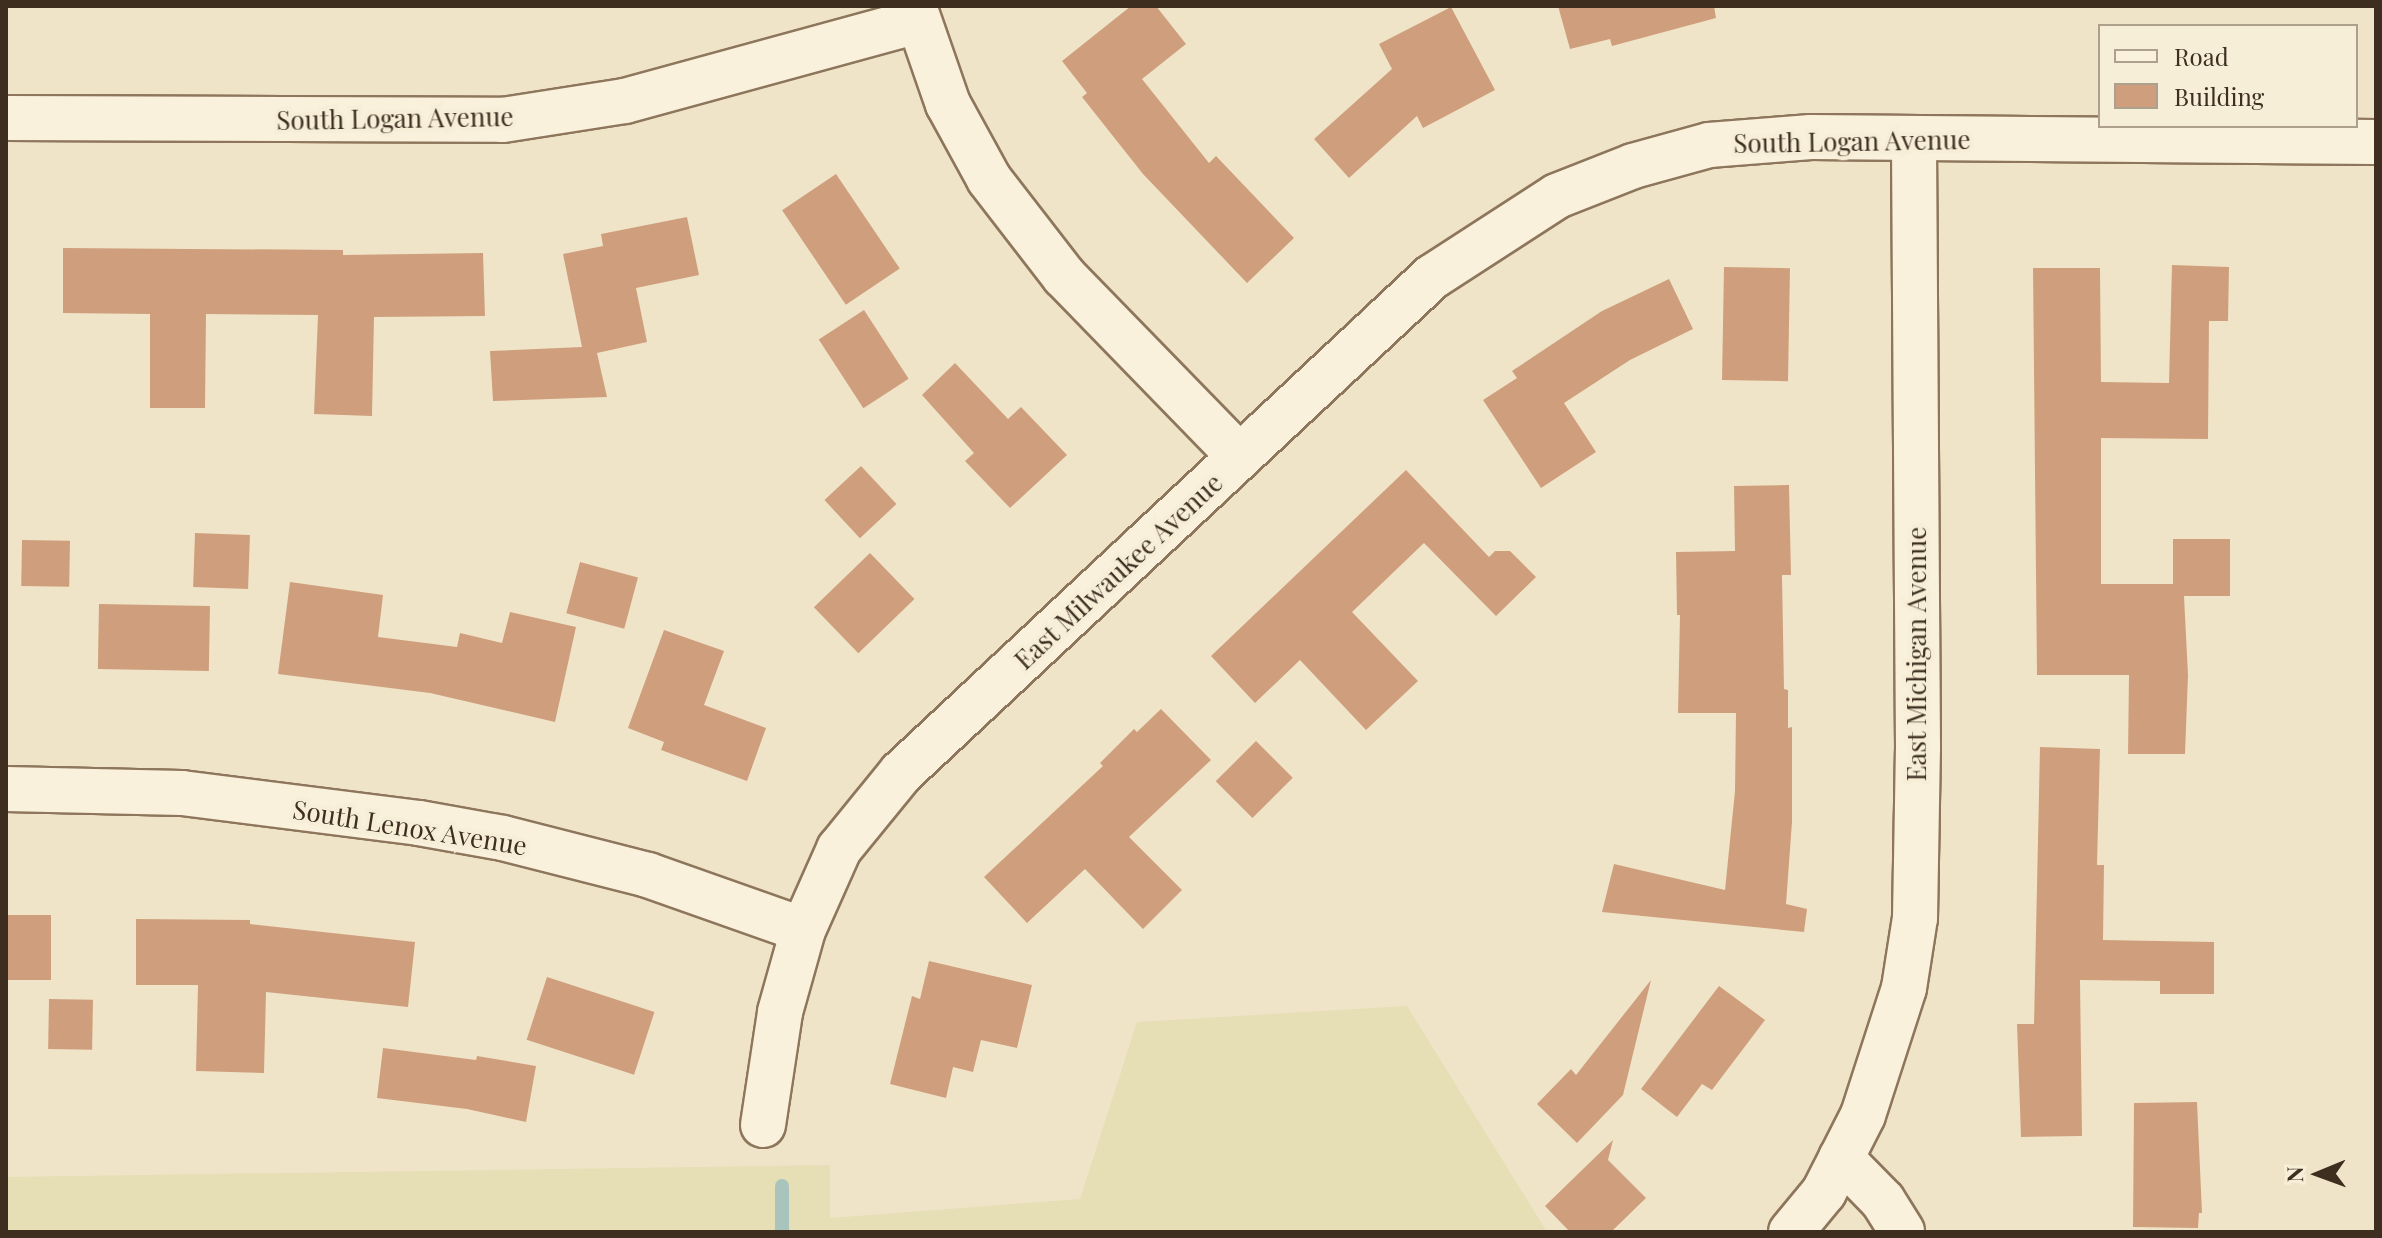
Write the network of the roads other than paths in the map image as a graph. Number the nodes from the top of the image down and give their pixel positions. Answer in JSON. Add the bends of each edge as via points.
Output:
{"nodes":[{"id":1,"x":916,"y":14,"type":"edge"},
{"id":2,"x":6,"y":118,"type":"edge"},
{"id":3,"x":1914,"y":138,"type":"junction"},
{"id":4,"x":2376,"y":142,"type":"edge"},
{"id":5,"x":1240,"y":457,"type":"junction"},
{"id":6,"x":6,"y":789,"type":"edge"},
{"id":7,"x":803,"y":930,"type":"junction"},
{"id":8,"x":763,"y":1125,"type":"dead end"},
{"id":9,"x":1841,"y":1158,"type":"junction"},
{"id":10,"x":1791,"y":1232,"type":"edge"},
{"id":11,"x":1902,"y":1232,"type":"edge"}],
"edges":[{"from":1,"to":2,"type":"street","name":"South Logan Avenue","via":[[625,101],[503,120]]},
{"from":1,"to":5,"type":"street","name":"East Milwaukee Avenue","via":[[948,104],[989,179],[1064,276]]},
{"from":3,"to":4,"type":"street","name":"South Logan Avenue"},
{"from":3,"to":5,"type":"street","name":"South Logan Avenue","via":[[1811,137],[1709,145],[1633,166],[1557,196],[1432,277]]},
{"from":3,"to":9,"type":"street","name":"East Michigan Avenue","via":[[1915,918],[1894,1021],[1863,1115]]},
{"from":5,"to":7,"type":"street","name":"East Milwaukee Avenue","via":[[901,773],[839,849]]},
{"from":6,"to":7,"type":"street","name":"South Lenox Avenue","via":[[182,793],[419,823],[648,875]]},
{"from":7,"to":8,"type":"street","name":"East Milwaukee Avenue","via":[[780,1012]]},
{"from":9,"to":10,"type":"street","name":"East Michigan Avenue","via":[[1824,1192]]},
{"from":9,"to":11,"type":"street","via":[[1883,1201]]}]}
